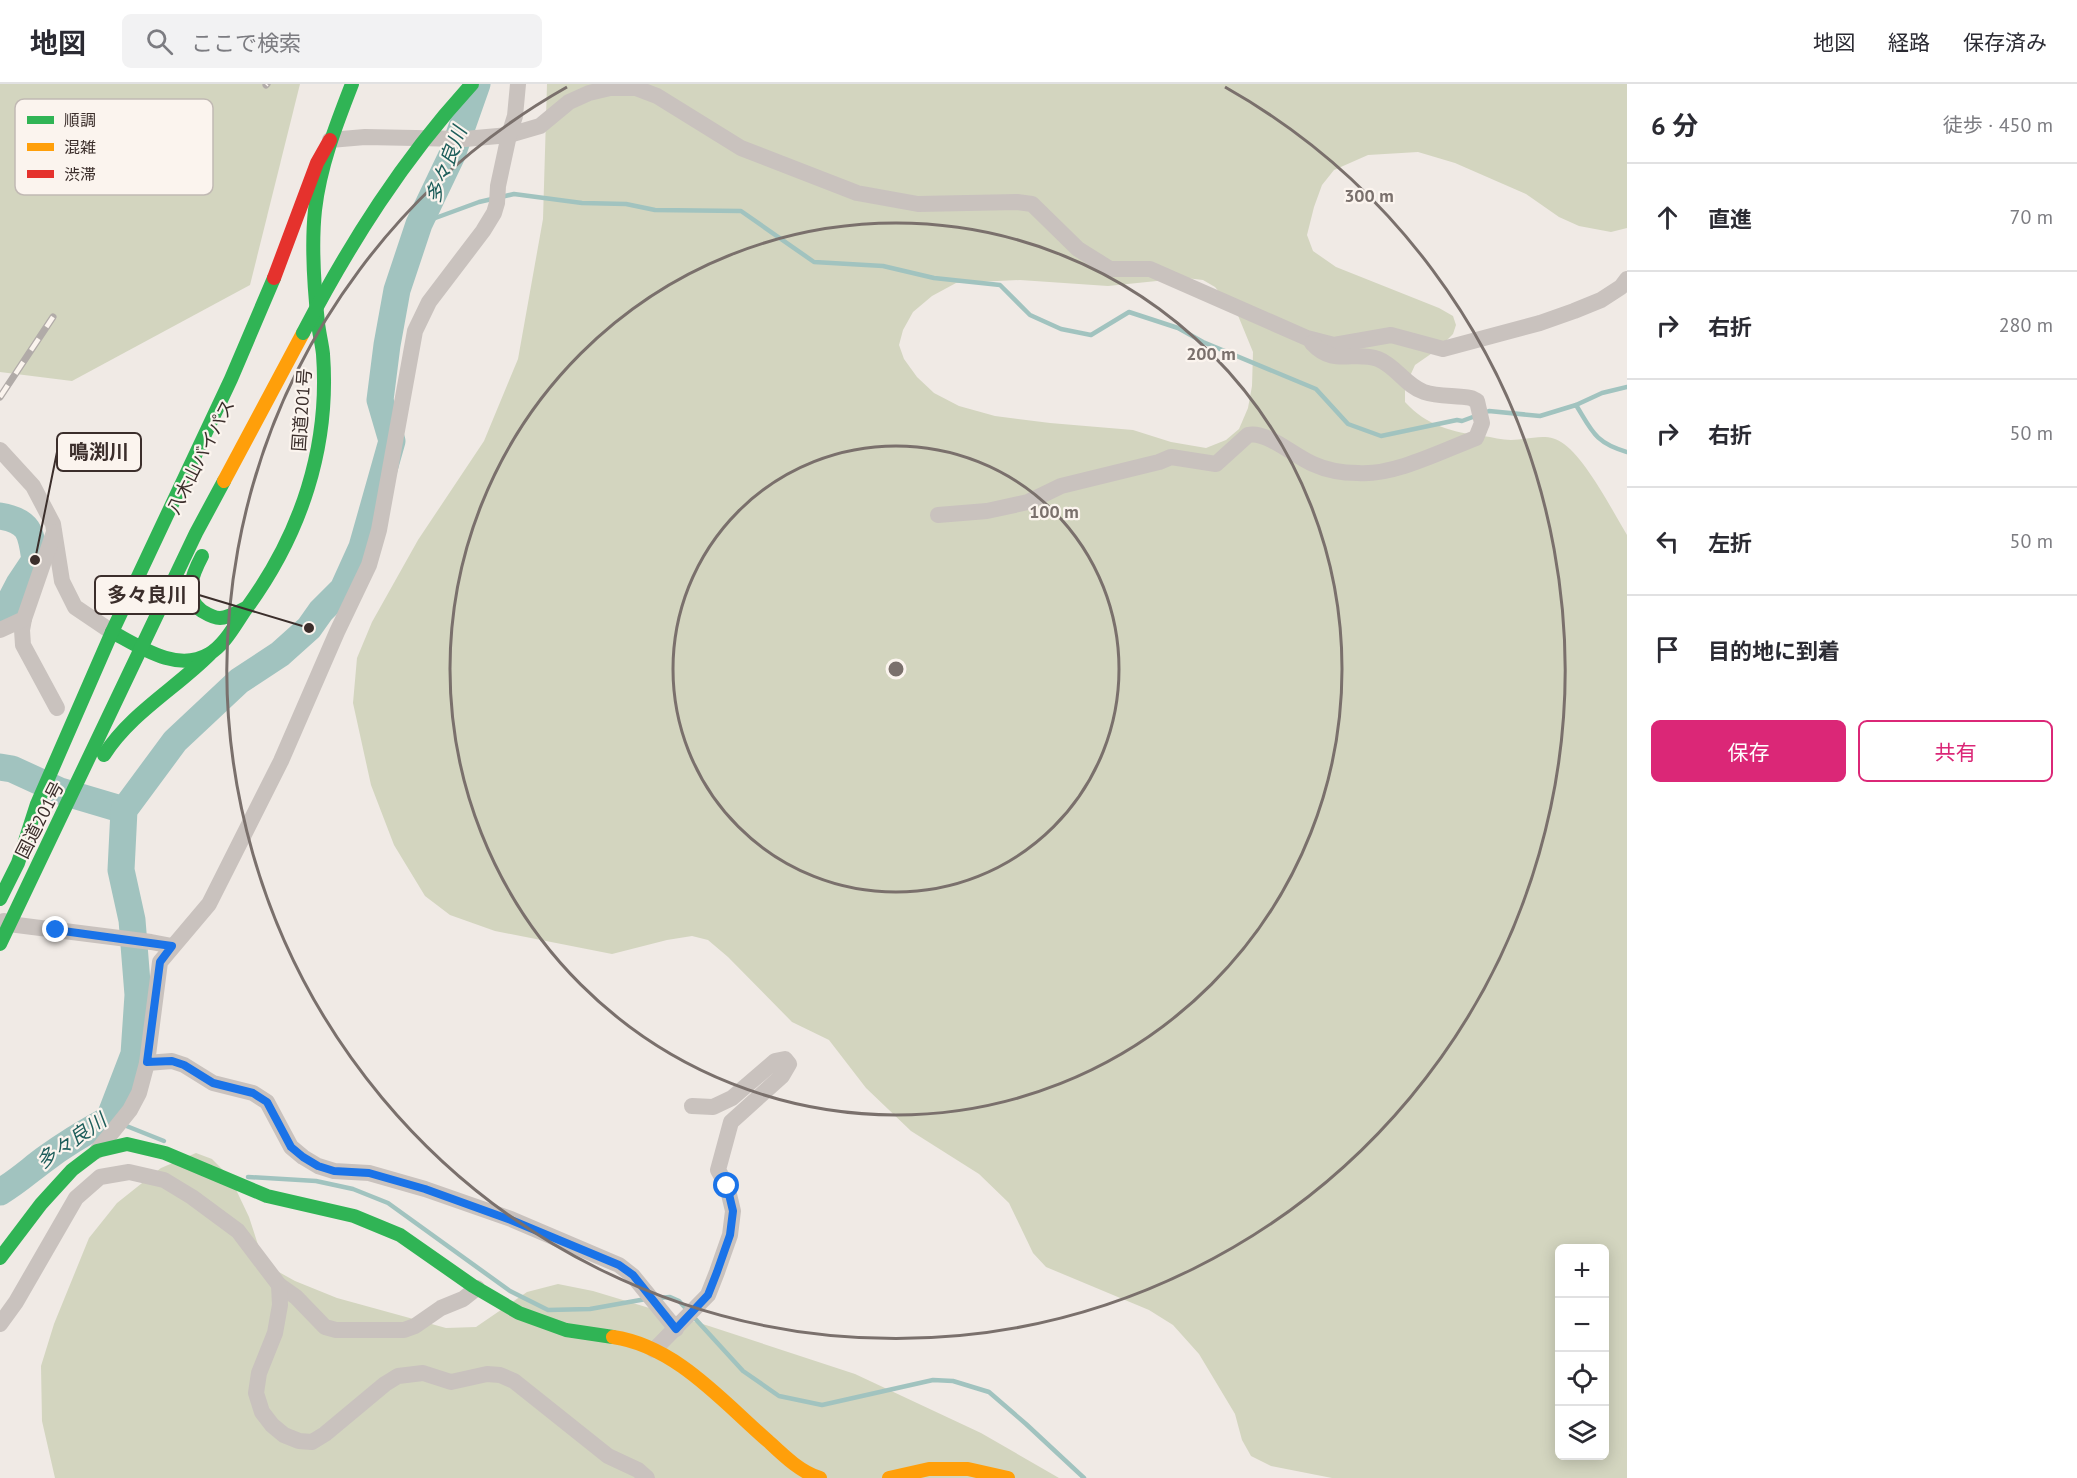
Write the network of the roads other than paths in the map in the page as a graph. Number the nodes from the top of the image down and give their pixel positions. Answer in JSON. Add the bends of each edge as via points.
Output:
{"nodes":[{"id":1,"x":352,"y":84,"type":"edge"},
{"id":2,"x":472,"y":84,"type":"edge"},
{"id":3,"x":518,"y":84,"type":"edge"},
{"id":4,"x":411,"y":124,"type":"dead end"},
{"id":5,"x":509,"y":135,"type":"junction"},
{"id":6,"x":330,"y":140,"type":"junction"},
{"id":7,"x":393,"y":148,"type":"dead end"},
{"id":8,"x":326,"y":251,"type":"dead end"},
{"id":9,"x":280,"y":260,"type":"junction"},
{"id":10,"x":314,"y":260,"type":"junction"},
{"id":11,"x":1627,"y":279,"type":"edge"},
{"id":12,"x":301,"y":300,"type":"dead end"},
{"id":13,"x":318,"y":326,"type":"junction"},
{"id":14,"x":1307,"y":338,"type":"junction"},
{"id":15,"x":0,"y":450,"type":"edge"},
{"id":16,"x":229,"y":457,"type":"junction"},
{"id":17,"x":938,"y":515,"type":"dead end"},
{"id":18,"x":219,"y":520,"type":"dead end"},
{"id":19,"x":54,"y":531,"type":"junction"},
{"id":20,"x":211,"y":540,"type":"dead end"},
{"id":21,"x":149,"y":599,"type":"dead end"},
{"id":22,"x":246,"y":608,"type":"junction"},
{"id":23,"x":24,"y":619,"type":"junction"},
{"id":24,"x":0,"y":630,"type":"edge"},
{"id":25,"x":112,"y":632,"type":"junction"},
{"id":26,"x":142,"y":648,"type":"junction"},
{"id":27,"x":210,"y":654,"type":"junction"},
{"id":28,"x":57,"y":708,"type":"dead end"},
{"id":29,"x":79,"y":742,"type":"dead end"},
{"id":30,"x":56,"y":776,"type":"junction"},
{"id":31,"x":75,"y":785,"type":"junction"},
{"id":32,"x":0,"y":899,"type":"edge"},
{"id":33,"x":5,"y":922,"type":"edge"},
{"id":34,"x":0,"y":944,"type":"edge"},
{"id":35,"x":172,"y":946,"type":"junction"},
{"id":36,"x":147,"y":1062,"type":"junction"},
{"id":37,"x":692,"y":1106,"type":"dead end"},
{"id":38,"x":97,"y":1151,"type":"junction"},
{"id":39,"x":0,"y":1258,"type":"edge"},
{"id":40,"x":279,"y":1285,"type":"junction"},
{"id":41,"x":477,"y":1288,"type":"junction"},
{"id":42,"x":0,"y":1324,"type":"edge"},
{"id":43,"x":676,"y":1329,"type":"junction"},
{"id":44,"x":654,"y":1350,"type":"junction"},
{"id":45,"x":647,"y":1478,"type":"edge"},
{"id":46,"x":819,"y":1478,"type":"edge"},
{"id":47,"x":889,"y":1478,"type":"edge"},
{"id":48,"x":1008,"y":1478,"type":"edge"}],
"edges":[{"from":1,"to":6,"type":"main road","name":"国道201号"},
{"from":2,"to":16,"type":"main road","name":"八木山バイパス","bridge":true,"via":[[419,144],[375,205]]},
{"from":3,"to":5,"type":"street"},
{"from":4,"to":7,"type":"main road"},
{"from":5,"to":6,"type":"street"},
{"from":5,"to":14,"type":"street","via":[[540,126],[569,102],[589,93],[636,88],[657,96],[741,148],[857,193],[918,204],[1032,204],[1078,249],[1110,269],[1150,270]]},
{"from":5,"to":35,"type":"street","via":[[497,203],[483,231],[429,302],[415,331],[380,530],[369,565],[231,864],[209,904]]},
{"from":6,"to":9,"type":"main road","name":"国道201号","via":[[317,163]]},
{"from":6,"to":10,"type":"main road","name":"国道201号","via":[[316,207]]},
{"from":8,"to":12,"type":"main road"},
{"from":9,"to":10,"type":"main road","via":[[304,254]]},
{"from":9,"to":13,"type":"main road","via":[[296,276]]},
{"from":9,"to":25,"type":"main road","name":"国道201号","via":[[231,380]]},
{"from":10,"to":13,"type":"main road","name":"国道201号"},
{"from":11,"to":14,"type":"street","via":[[1601,300],[1540,324],[1443,349],[1391,335],[1334,345]]},
{"from":13,"to":22,"type":"main road","name":"国道201号","via":[[324,398],[313,475],[297,524]]},
{"from":14,"to":17,"type":"street","via":[[1330,357],[1378,359],[1424,392],[1477,401],[1482,423],[1476,438],[1381,473],[1358,473],[1314,465],[1255,433],[1216,465],[1171,457],[1060,486],[1028,502],[987,511]]},
{"from":15,"to":19,"type":"street","via":[[33,486]]},
{"from":16,"to":18,"type":"main road"},
{"from":16,"to":21,"type":"main road","name":"八木山バイパス"},
{"from":16,"to":26,"type":"main road","name":"八木山バイパス"},
{"from":19,"to":23,"type":"street"},
{"from":19,"to":25,"type":"street","via":[[67,594],[75,607]]},
{"from":20,"to":22,"type":"main road","via":[[195,570],[191,597],[199,609],[220,618]]},
{"from":22,"to":27,"type":"main road","name":"国道201号"},
{"from":23,"to":24,"type":"street"},
{"from":23,"to":28,"type":"street","via":[[23,645]]},
{"from":25,"to":26,"type":"main road"},
{"from":25,"to":30,"type":"main road","name":"国道201号"},
{"from":26,"to":27,"type":"main road","via":[[188,662]]},
{"from":26,"to":31,"type":"main road","name":"八木山バイパス"},
{"from":27,"to":31,"type":"main road","name":"国道201号","via":[[127,725],[111,742],[92,776]]},
{"from":29,"to":30,"type":"main road"},
{"from":30,"to":32,"type":"main road","name":"国道201号"},
{"from":31,"to":33,"type":"main road","name":"国道201号"},
{"from":33,"to":34,"type":"main road","name":"国道201号"},
{"from":33,"to":35,"type":"street"},
{"from":35,"to":36,"type":"street","via":[[160,962]]},
{"from":36,"to":38,"type":"street","via":[[130,1110]]},
{"from":36,"to":43,"type":"street","via":[[172,1061],[213,1083],[253,1093],[267,1102],[291,1147],[318,1166],[369,1173],[436,1193],[619,1265],[633,1275]]},
{"from":37,"to":43,"type":"street","via":[[713,1107],[732,1098],[775,1060],[785,1059],[789,1064],[782,1076],[731,1122],[718,1170],[733,1211],[730,1235],[708,1295]]},
{"from":38,"to":39,"type":"main road","via":[[56,1187]]},
{"from":38,"to":41,"type":"main road","via":[[127,1144],[165,1153],[267,1196],[354,1216],[400,1235]]},
{"from":40,"to":41,"type":"street","via":[[325,1327],[336,1330],[404,1330]]},
{"from":40,"to":42,"type":"street","via":[[238,1231],[164,1180],[129,1172],[100,1177],[76,1198]]},
{"from":40,"to":45,"type":"street","via":[[275,1333],[259,1373],[256,1393],[262,1412],[284,1435],[312,1442],[398,1376],[423,1373],[451,1382],[500,1375],[514,1380],[608,1456]]},
{"from":41,"to":44,"type":"main road","via":[[519,1313],[566,1330],[621,1338]]},
{"from":43,"to":44,"type":"street"},
{"from":44,"to":46,"type":"main road","via":[[686,1370],[784,1456]]},
{"from":47,"to":48,"type":"main road","via":[[929,1469],[968,1469]]}]}
